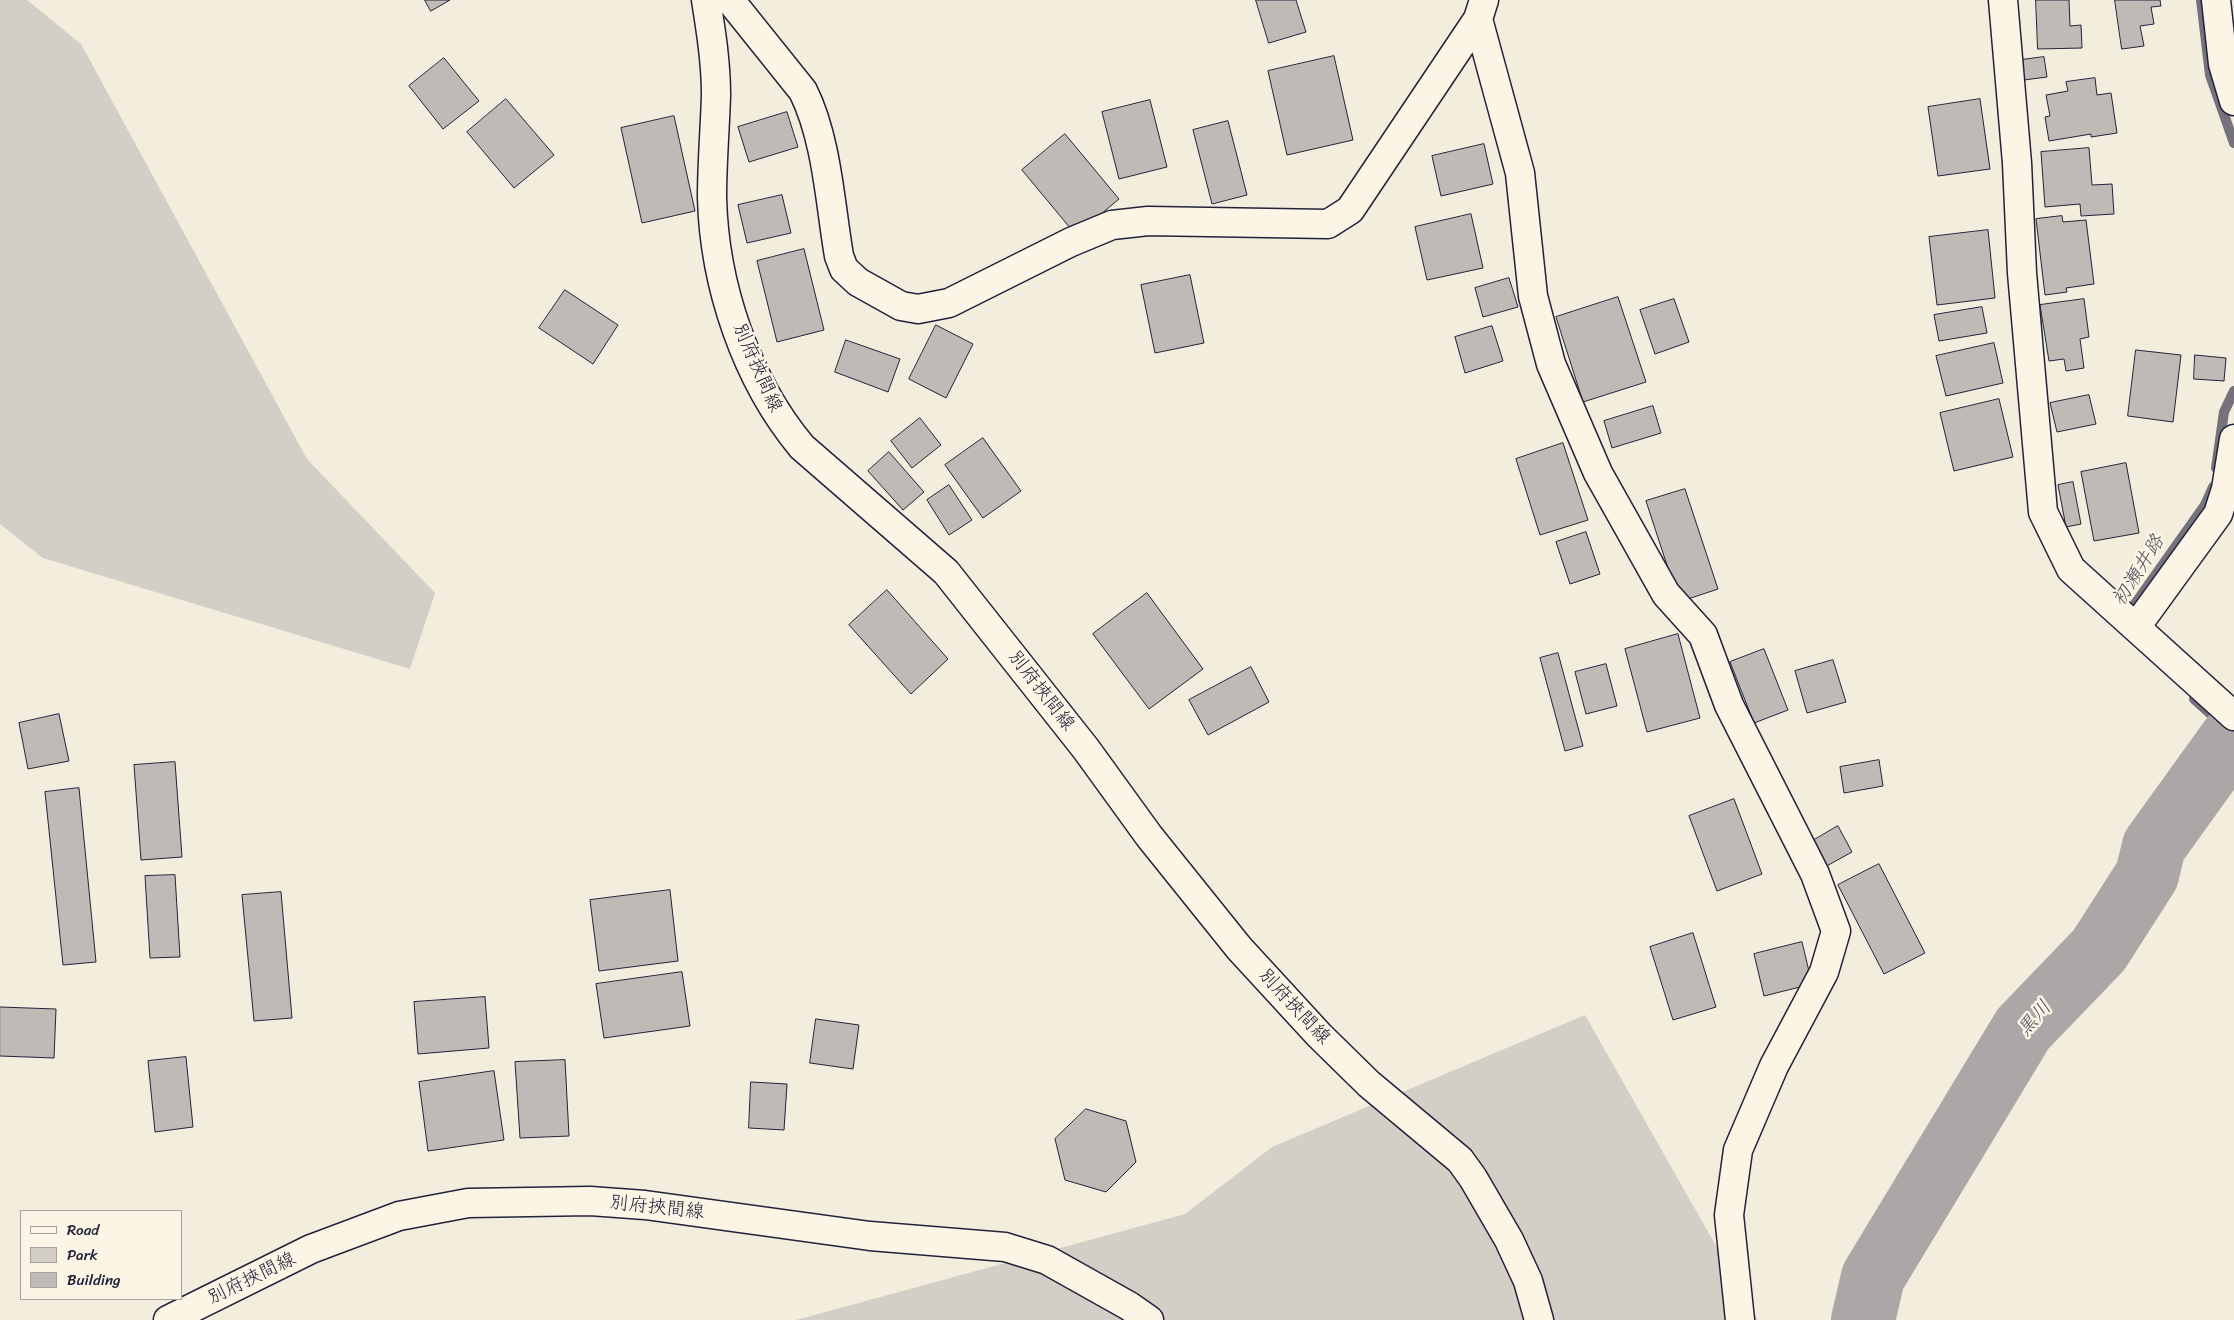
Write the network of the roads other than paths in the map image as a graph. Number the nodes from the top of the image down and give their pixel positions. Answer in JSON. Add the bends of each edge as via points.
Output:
{"nodes":[{"id":1,"x":706,"y":0,"type":"edge"},
{"id":2,"x":730,"y":0,"type":"edge"},
{"id":3,"x":2003,"y":0,"type":"edge"},
{"id":4,"x":2216,"y":0,"type":"edge"},
{"id":5,"x":1481,"y":10,"type":"edge"},
{"id":6,"x":2234,"y":101,"type":"edge"},
{"id":7,"x":2234,"y":439,"type":"edge"},
{"id":8,"x":2136,"y":627,"type":"junction"},
{"id":9,"x":2234,"y":716,"type":"edge"},
{"id":10,"x":168,"y":1320,"type":"edge"},
{"id":11,"x":1149,"y":1320,"type":"edge"},
{"id":12,"x":1539,"y":1320,"type":"edge"},
{"id":13,"x":1740,"y":1320,"type":"edge"}],
"edges":[{"from":1,"to":12,"type":"street","name":"別府挾間線","via":[[716,94],[713,205],[722,272],[745,350],[774,411],[802,447],[946,572],[1081,742],[1149,836],[1280,994],[1369,1084],[1460,1160],[1509,1240],[1528,1281]]},
{"from":2,"to":5,"type":"street","via":[[804,91],[810,105],[818,127],[839,256],[844,268],[858,282],[889,300],[918,309],[949,303],[1071,242],[1112,226],[1148,221],[1328,224],[1350,210]]},
{"from":3,"to":8,"type":"street","via":[[2022,273],[2044,512],[2071,569]]},
{"from":4,"to":6,"type":"street","via":[[2223,64]]},
{"from":5,"to":13,"type":"street","via":[[1520,173],[1533,296],[1551,364],[1608,490],[1666,594],[1703,635],[1729,705],[1816,874],[1836,930],[1824,972],[1774,1066],[1738,1150],[1729,1215]]},
{"from":7,"to":8,"type":"street","via":[[2226,489],[2218,514]]},
{"from":8,"to":9,"type":"street"},
{"from":10,"to":11,"type":"street","name":"別府挾間線","via":[[311,1249],[399,1216],[468,1203],[581,1201],[645,1205],[870,1236],[1005,1247],[1048,1260]]}]}
